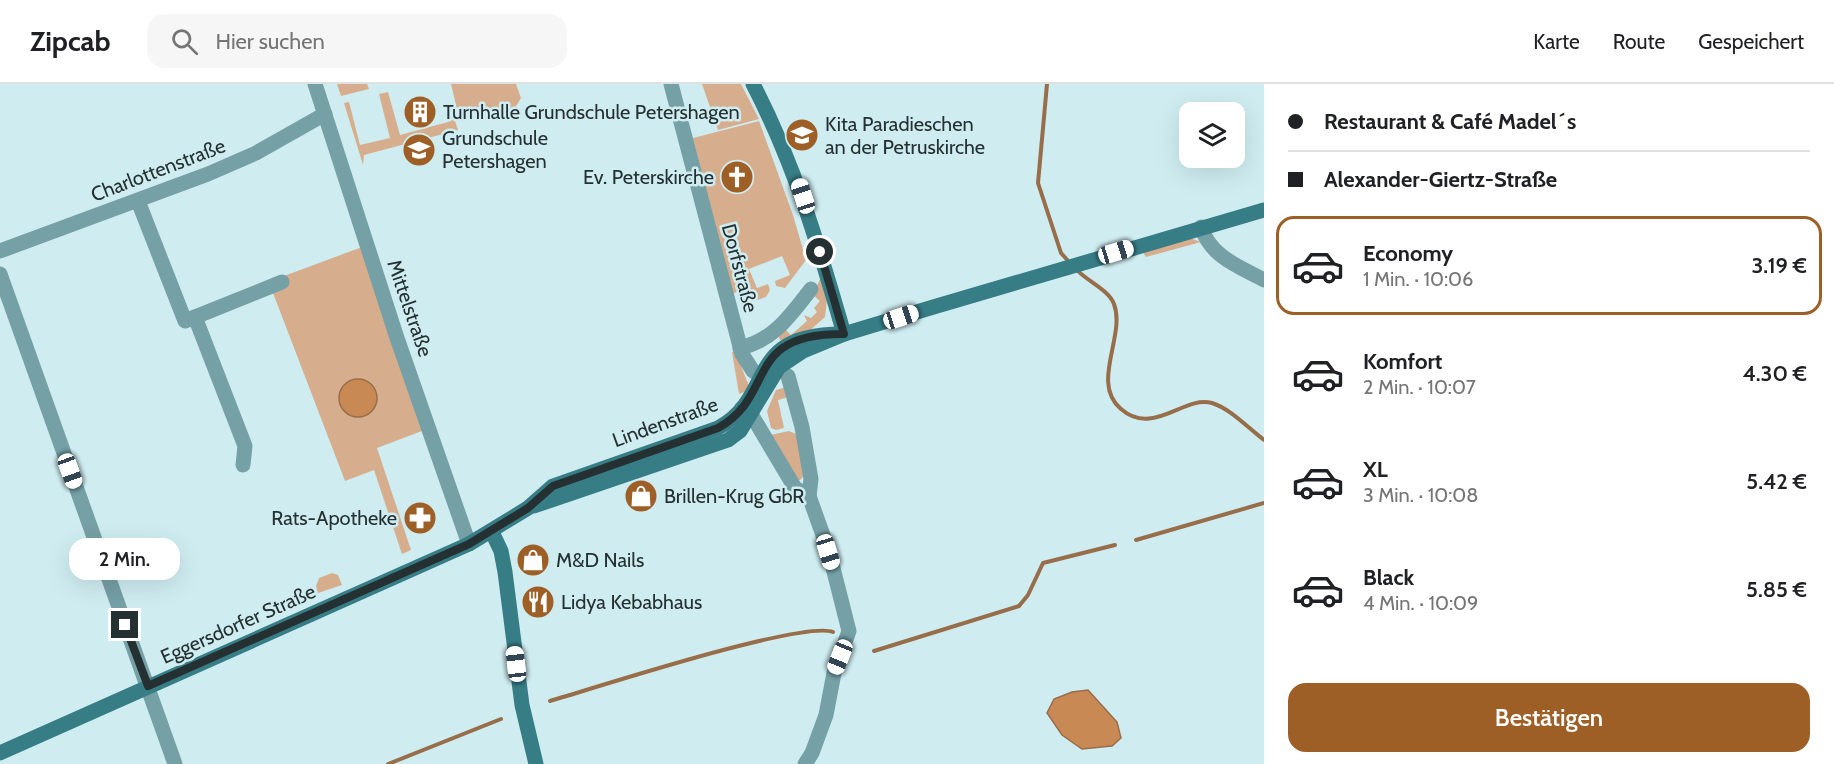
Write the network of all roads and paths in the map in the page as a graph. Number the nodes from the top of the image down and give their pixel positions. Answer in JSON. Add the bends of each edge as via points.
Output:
{"nodes":[{"id":1,"x":315,"y":84,"type":"edge"},
{"id":2,"x":671,"y":84,"type":"edge"},
{"id":3,"x":753,"y":84,"type":"edge"},
{"id":4,"x":324,"y":114,"type":"junction"},
{"id":5,"x":138,"y":201,"type":"junction"},
{"id":6,"x":1264,"y":210,"type":"edge"},
{"id":7,"x":1202,"y":227,"type":"junction"},
{"id":8,"x":0,"y":251,"type":"edge"},
{"id":9,"x":0,"y":274,"type":"edge"},
{"id":10,"x":1264,"y":280,"type":"edge"},
{"id":11,"x":282,"y":282,"type":"dead end"},
{"id":12,"x":811,"y":289,"type":"dead end"},
{"id":13,"x":195,"y":317,"type":"junction"},
{"id":14,"x":844,"y":334,"type":"junction"},
{"id":15,"x":740,"y":348,"type":"junction"},
{"id":16,"x":788,"y":376,"type":"dead end"},
{"id":17,"x":764,"y":378,"type":"junction"},
{"id":18,"x":747,"y":411,"type":"junction"},
{"id":19,"x":243,"y":465,"type":"dead end"},
{"id":20,"x":809,"y":496,"type":"junction"},
{"id":21,"x":492,"y":532,"type":"junction"},
{"id":22,"x":469,"y":544,"type":"junction"},
{"id":23,"x":148,"y":686,"type":"junction"},
{"id":24,"x":0,"y":753,"type":"edge"},
{"id":25,"x":175,"y":764,"type":"edge"},
{"id":26,"x":536,"y":764,"type":"edge"},
{"id":27,"x":805,"y":764,"type":"edge"}],
"edges":[{"from":1,"to":4,"type":"street","name":"Mittelstraße"},
{"from":2,"to":15,"type":"street","name":"Dorfstraße"},
{"from":3,"to":14,"type":"street","via":[[797,179]]},
{"from":4,"to":5,"type":"street","name":"Charlottenstraße","via":[[256,153]]},
{"from":4,"to":22,"type":"street","name":"Mittelstraße"},
{"from":5,"to":8,"type":"street","name":"Charlottenstraße"},
{"from":5,"to":13,"type":"street","via":[[184,321]]},
{"from":6,"to":7,"type":"street","name":"Lindenstraße"},
{"from":7,"to":10,"type":"street","via":[[1206,242],[1214,251]]},
{"from":7,"to":14,"type":"street","name":"Lindenstraße"},
{"from":9,"to":23,"type":"street"},
{"from":11,"to":13,"type":"street"},
{"from":12,"to":15,"type":"street","via":[[773,334]]},
{"from":13,"to":19,"type":"street","via":[[245,446]]},
{"from":14,"to":17,"type":"street","name":"Lindenstraße","via":[[822,334],[782,347],[775,352]]},
{"from":15,"to":17,"type":"street","name":"Dorfstraße","via":[[747,365]]},
{"from":16,"to":20,"type":"street","via":[[810,469]]},
{"from":17,"to":18,"type":"street","name":"Lindenstraße"},
{"from":18,"to":20,"type":"street","via":[[795,488]]},
{"from":18,"to":21,"type":"street","name":"Lindenstraße","via":[[718,428],[553,486]]},
{"from":20,"to":27,"type":"street","via":[[849,630],[834,673],[826,715]]},
{"from":21,"to":22,"type":"street","name":"Eggersdorfer Straße"},
{"from":21,"to":26,"type":"street","via":[[505,572],[522,705]]},
{"from":22,"to":23,"type":"street","name":"Eggersdorfer Straße"},
{"from":23,"to":24,"type":"street","name":"Eggersdorfer Straße"},
{"from":23,"to":25,"type":"street"}]}
